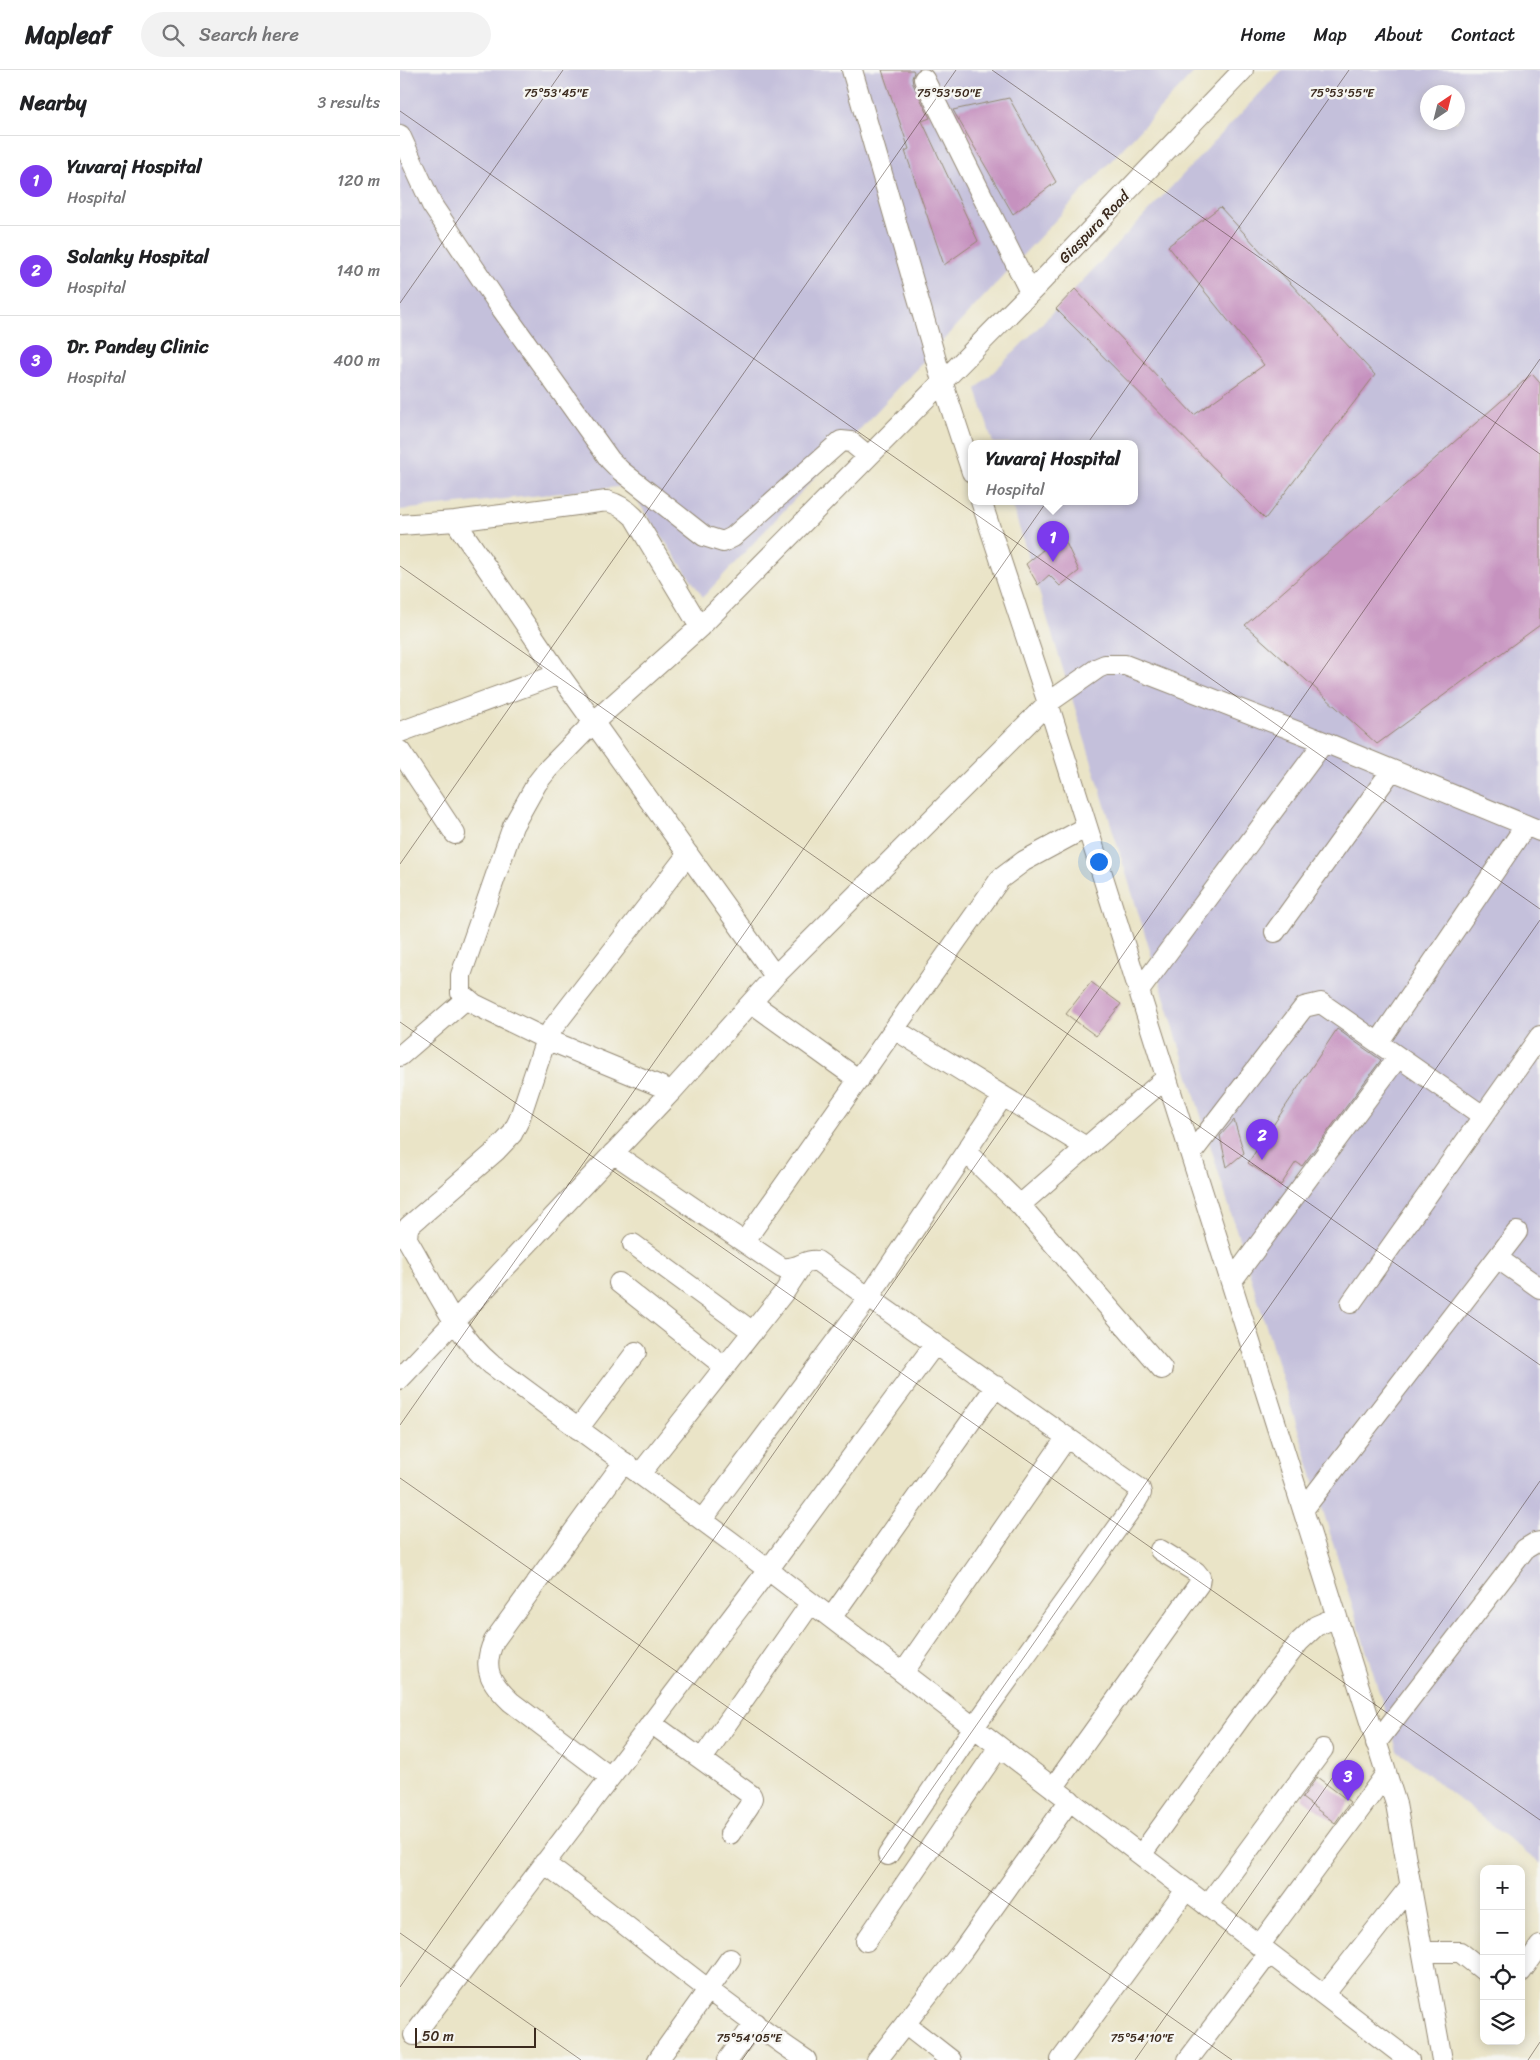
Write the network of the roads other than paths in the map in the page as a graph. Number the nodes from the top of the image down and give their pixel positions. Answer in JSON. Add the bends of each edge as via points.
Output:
{"nodes":[{"id":1,"x":852,"y":70,"type":"edge"},
{"id":2,"x":1242,"y":70,"type":"edge"},
{"id":3,"x":924,"y":79,"type":"dead end"},
{"id":4,"x":400,"y":135,"type":"edge"},
{"id":5,"x":1030,"y":292,"type":"junction"},
{"id":6,"x":942,"y":381,"type":"junction"},
{"id":7,"x":868,"y":456,"type":"junction"},
{"id":8,"x":968,"y":460,"type":"edge"},
{"id":9,"x":982,"y":505,"type":"edge"},
{"id":10,"x":455,"y":520,"type":"junction"},
{"id":11,"x":400,"y":525,"type":"edge"},
{"id":12,"x":700,"y":627,"type":"junction"},
{"id":13,"x":560,"y":674,"type":"junction"},
{"id":14,"x":1048,"y":703,"type":"junction"},
{"id":15,"x":595,"y":721,"type":"junction"},
{"id":16,"x":400,"y":732,"type":"edge"},
{"id":17,"x":1324,"y":742,"type":"junction"},
{"id":18,"x":400,"y":751,"type":"edge"},
{"id":19,"x":1392,"y":770,"type":"junction"},
{"id":20,"x":1087,"y":827,"type":"junction"},
{"id":21,"x":1533,"y":828,"type":"edge"},
{"id":22,"x":455,"y":834,"type":"dead end"},
{"id":23,"x":688,"y":854,"type":"junction"},
{"id":24,"x":1275,"y":932,"type":"dead end"},
{"id":25,"x":776,"y":976,"type":"junction"},
{"id":26,"x":1139,"y":991,"type":"junction"},
{"id":27,"x":466,"y":999,"type":"junction"},
{"id":28,"x":752,"y":1003,"type":"junction"},
{"id":29,"x":894,"y":1029,"type":"junction"},
{"id":30,"x":1540,"y":1036,"type":"edge"},
{"id":31,"x":546,"y":1039,"type":"junction"},
{"id":32,"x":1378,"y":1042,"type":"junction"},
{"id":33,"x":400,"y":1056,"type":"edge"},
{"id":34,"x":1398,"y":1057,"type":"junction"},
{"id":35,"x":1166,"y":1078,"type":"junction"},
{"id":36,"x":859,"y":1080,"type":"junction"},
{"id":37,"x":672,"y":1091,"type":"junction"},
{"id":38,"x":1003,"y":1096,"type":"junction"},
{"id":39,"x":1483,"y":1116,"type":"junction"},
{"id":40,"x":1086,"y":1147,"type":"junction"},
{"id":41,"x":966,"y":1152,"type":"junction"},
{"id":42,"x":614,"y":1153,"type":"junction"},
{"id":43,"x":1191,"y":1154,"type":"junction"},
{"id":44,"x":1020,"y":1204,"type":"junction"},
{"id":45,"x":1517,"y":1232,"type":"dead end"},
{"id":46,"x":744,"y":1242,"type":"junction"},
{"id":47,"x":633,"y":1244,"type":"dead end"},
{"id":48,"x":1497,"y":1258,"type":"junction"},
{"id":49,"x":802,"y":1265,"type":"junction"},
{"id":50,"x":1231,"y":1282,"type":"junction"},
{"id":51,"x":619,"y":1283,"type":"dead end"},
{"id":52,"x":1540,"y":1288,"type":"edge"},
{"id":53,"x":869,"y":1298,"type":"junction"},
{"id":54,"x":1352,"y":1303,"type":"dead end"},
{"id":55,"x":454,"y":1321,"type":"junction"},
{"id":56,"x":753,"y":1332,"type":"junction"},
{"id":57,"x":935,"y":1344,"type":"junction"},
{"id":58,"x":636,"y":1352,"type":"dead end"},
{"id":59,"x":725,"y":1367,"type":"junction"},
{"id":60,"x":1162,"y":1369,"type":"dead end"},
{"id":61,"x":400,"y":1379,"type":"edge"},
{"id":62,"x":996,"y":1386,"type":"junction"},
{"id":63,"x":578,"y":1428,"type":"junction"},
{"id":64,"x":1067,"y":1437,"type":"junction"},
{"id":65,"x":632,"y":1468,"type":"junction"},
{"id":66,"x":1303,"y":1510,"type":"junction"},
{"id":67,"x":702,"y":1520,"type":"junction"},
{"id":68,"x":1540,"y":1542,"type":"edge"},
{"id":69,"x":1160,"y":1550,"type":"dead end"},
{"id":70,"x":768,"y":1570,"type":"junction"},
{"id":71,"x":811,"y":1603,"type":"junction"},
{"id":72,"x":1337,"y":1617,"type":"junction"},
{"id":73,"x":832,"y":1618,"type":"junction"},
{"id":74,"x":903,"y":1673,"type":"junction"},
{"id":75,"x":651,"y":1723,"type":"junction"},
{"id":76,"x":974,"y":1727,"type":"junction"},
{"id":77,"x":1376,"y":1742,"type":"junction"},
{"id":78,"x":999,"y":1747,"type":"junction"},
{"id":79,"x":1323,"y":1749,"type":"dead end"},
{"id":80,"x":702,"y":1759,"type":"junction"},
{"id":81,"x":1386,"y":1774,"type":"junction"},
{"id":82,"x":610,"y":1777,"type":"junction"},
{"id":83,"x":1053,"y":1788,"type":"junction"},
{"id":84,"x":1070,"y":1800,"type":"junction"},
{"id":85,"x":730,"y":1834,"type":"dead end"},
{"id":86,"x":888,"y":1855,"type":"dead end"},
{"id":87,"x":1141,"y":1856,"type":"junction"},
{"id":88,"x":544,"y":1863,"type":"junction"},
{"id":89,"x":1411,"y":1885,"type":"junction"},
{"id":90,"x":1186,"y":1890,"type":"junction"},
{"id":91,"x":1207,"y":1906,"type":"junction"},
{"id":92,"x":866,"y":1941,"type":"dead end"},
{"id":93,"x":1540,"y":1946,"type":"edge"},
{"id":94,"x":1264,"y":1949,"type":"junction"},
{"id":95,"x":1424,"y":1952,"type":"junction"},
{"id":96,"x":730,"y":1960,"type":"dead end"},
{"id":97,"x":1525,"y":1967,"type":"edge"},
{"id":98,"x":1480,"y":1968,"type":"edge"},
{"id":99,"x":707,"y":1990,"type":"junction"},
{"id":100,"x":1324,"y":1995,"type":"junction"},
{"id":101,"x":755,"y":2023,"type":"junction"},
{"id":102,"x":905,"y":2024,"type":"junction"},
{"id":103,"x":414,"y":2035,"type":"dead end"},
{"id":104,"x":802,"y":2059,"type":"edge"},
{"id":105,"x":658,"y":2060,"type":"edge"},
{"id":106,"x":728,"y":2060,"type":"edge"},
{"id":107,"x":878,"y":2060,"type":"edge"},
{"id":108,"x":951,"y":2060,"type":"edge"},
{"id":109,"x":1061,"y":2060,"type":"edge"},
{"id":110,"x":1188,"y":2060,"type":"edge"},
{"id":111,"x":1409,"y":2060,"type":"edge"},
{"id":112,"x":1442,"y":2060,"type":"edge"}],
"edges":[{"from":1,"to":6,"type":"street"},
{"from":2,"to":5,"type":"street","name":"Giaspura Road"},
{"from":3,"to":5,"type":"street"},
{"from":4,"to":7,"type":"street","via":[[432,205],[610,460],[704,536],[722,542],[733,537],[841,440],[851,442]]},
{"from":5,"to":6,"type":"street","name":"Giaspura Road"},
{"from":6,"to":7,"type":"street","name":"Giaspura Road"},
{"from":6,"to":8,"type":"street"},
{"from":7,"to":12,"type":"street","name":"Giaspura Road"},
{"from":9,"to":14,"type":"street"},
{"from":10,"to":11,"type":"street"},
{"from":10,"to":12,"type":"street","via":[[606,500],[616,503],[634,517]]},
{"from":10,"to":13,"type":"street"},
{"from":12,"to":15,"type":"street","name":"Giaspura Road"},
{"from":13,"to":15,"type":"street"},
{"from":13,"to":16,"type":"street"},
{"from":14,"to":17,"type":"street","via":[[1105,664],[1125,665]]},
{"from":14,"to":20,"type":"street"},
{"from":14,"to":25,"type":"street"},
{"from":15,"to":23,"type":"street"},
{"from":15,"to":27,"type":"street","name":"Giaspura Road","via":[[537,783],[513,826],[461,975],[462,993]]},
{"from":17,"to":19,"type":"street"},
{"from":17,"to":26,"type":"street"},
{"from":18,"to":22,"type":"street"},
{"from":19,"to":21,"type":"street"},
{"from":19,"to":24,"type":"street"},
{"from":20,"to":26,"type":"street"},
{"from":20,"to":29,"type":"street","via":[[1024,861],[1000,879]]},
{"from":21,"to":32,"type":"street"},
{"from":23,"to":25,"type":"street"},
{"from":23,"to":31,"type":"street"},
{"from":25,"to":28,"type":"street"},
{"from":26,"to":35,"type":"street"},
{"from":27,"to":31,"type":"street"},
{"from":27,"to":33,"type":"street"},
{"from":28,"to":36,"type":"street"},
{"from":28,"to":37,"type":"street"},
{"from":29,"to":36,"type":"street"},
{"from":29,"to":38,"type":"street"},
{"from":30,"to":39,"type":"street"},
{"from":31,"to":37,"type":"street"},
{"from":31,"to":55,"type":"street","via":[[512,1134],[406,1231],[407,1239]]},
{"from":32,"to":34,"type":"street"},
{"from":32,"to":43,"type":"street","via":[[1321,1003],[1304,1006]]},
{"from":34,"to":39,"type":"street"},
{"from":34,"to":50,"type":"street"},
{"from":35,"to":40,"type":"street"},
{"from":35,"to":43,"type":"street"},
{"from":36,"to":46,"type":"street"},
{"from":37,"to":42,"type":"street"},
{"from":38,"to":40,"type":"street"},
{"from":38,"to":41,"type":"street"},
{"from":39,"to":54,"type":"street"},
{"from":40,"to":44,"type":"street"},
{"from":41,"to":44,"type":"street"},
{"from":41,"to":53,"type":"street"},
{"from":42,"to":46,"type":"street"},
{"from":42,"to":55,"type":"street"},
{"from":43,"to":50,"type":"street"},
{"from":44,"to":60,"type":"street"},
{"from":45,"to":48,"type":"street"},
{"from":46,"to":49,"type":"street","via":[[782,1268]]},
{"from":47,"to":56,"type":"street"},
{"from":48,"to":52,"type":"street"},
{"from":48,"to":66,"type":"street"},
{"from":49,"to":53,"type":"street","via":[[810,1260],[817,1262]]},
{"from":49,"to":56,"type":"street"},
{"from":50,"to":66,"type":"street"},
{"from":51,"to":59,"type":"street"},
{"from":53,"to":57,"type":"street"},
{"from":53,"to":67,"type":"street"},
{"from":55,"to":61,"type":"street"},
{"from":55,"to":63,"type":"street","via":[[483,1358]]},
{"from":56,"to":59,"type":"street"},
{"from":57,"to":62,"type":"street"},
{"from":57,"to":70,"type":"street"},
{"from":58,"to":63,"type":"street"},
{"from":59,"to":65,"type":"street"},
{"from":62,"to":64,"type":"street"},
{"from":62,"to":73,"type":"street"},
{"from":63,"to":65,"type":"street"},
{"from":64,"to":74,"type":"street"},
{"from":64,"to":76,"type":"street","via":[[1137,1485],[1141,1493]]},
{"from":65,"to":67,"type":"street"},
{"from":65,"to":82,"type":"street","via":[[494,1641],[487,1666],[491,1679],[511,1702]]},
{"from":66,"to":72,"type":"street"},
{"from":67,"to":70,"type":"street"},
{"from":68,"to":77,"type":"street","via":[[1525,1549]]},
{"from":69,"to":83,"type":"street","via":[[1196,1572],[1200,1577],[1199,1584]]},
{"from":70,"to":71,"type":"street"},
{"from":70,"to":75,"type":"street"},
{"from":71,"to":73,"type":"street"},
{"from":71,"to":80,"type":"street"},
{"from":72,"to":77,"type":"street"},
{"from":72,"to":87,"type":"street","via":[[1316,1626],[1299,1642]]},
{"from":73,"to":74,"type":"street"},
{"from":74,"to":76,"type":"street"},
{"from":75,"to":80,"type":"street"},
{"from":75,"to":82,"type":"street"},
{"from":76,"to":78,"type":"street"},
{"from":76,"to":86,"type":"street"},
{"from":77,"to":81,"type":"street"},
{"from":78,"to":83,"type":"street"},
{"from":78,"to":92,"type":"street"},
{"from":79,"to":91,"type":"street"},
{"from":80,"to":85,"type":"street","via":[[752,1798]]},
{"from":81,"to":89,"type":"street","via":[[1396,1804]]},
{"from":81,"to":94,"type":"street"},
{"from":82,"to":88,"type":"street"},
{"from":83,"to":84,"type":"street"},
{"from":84,"to":87,"type":"street"},
{"from":84,"to":102,"type":"street","via":[[963,1950]]},
{"from":87,"to":90,"type":"street"},
{"from":88,"to":99,"type":"street"},
{"from":88,"to":103,"type":"street"},
{"from":89,"to":95,"type":"street"},
{"from":89,"to":100,"type":"street"},
{"from":90,"to":91,"type":"street"},
{"from":90,"to":109,"type":"street"},
{"from":91,"to":94,"type":"street"},
{"from":93,"to":97,"type":"street"},
{"from":94,"to":100,"type":"street"},
{"from":94,"to":110,"type":"street"},
{"from":95,"to":98,"type":"street","via":[[1457,1951]]},
{"from":95,"to":112,"type":"street"},
{"from":96,"to":99,"type":"street"},
{"from":99,"to":101,"type":"street"},
{"from":99,"to":105,"type":"street"},
{"from":100,"to":111,"type":"street"},
{"from":101,"to":104,"type":"street"},
{"from":101,"to":106,"type":"street"},
{"from":102,"to":107,"type":"street"},
{"from":102,"to":108,"type":"street"}]}
